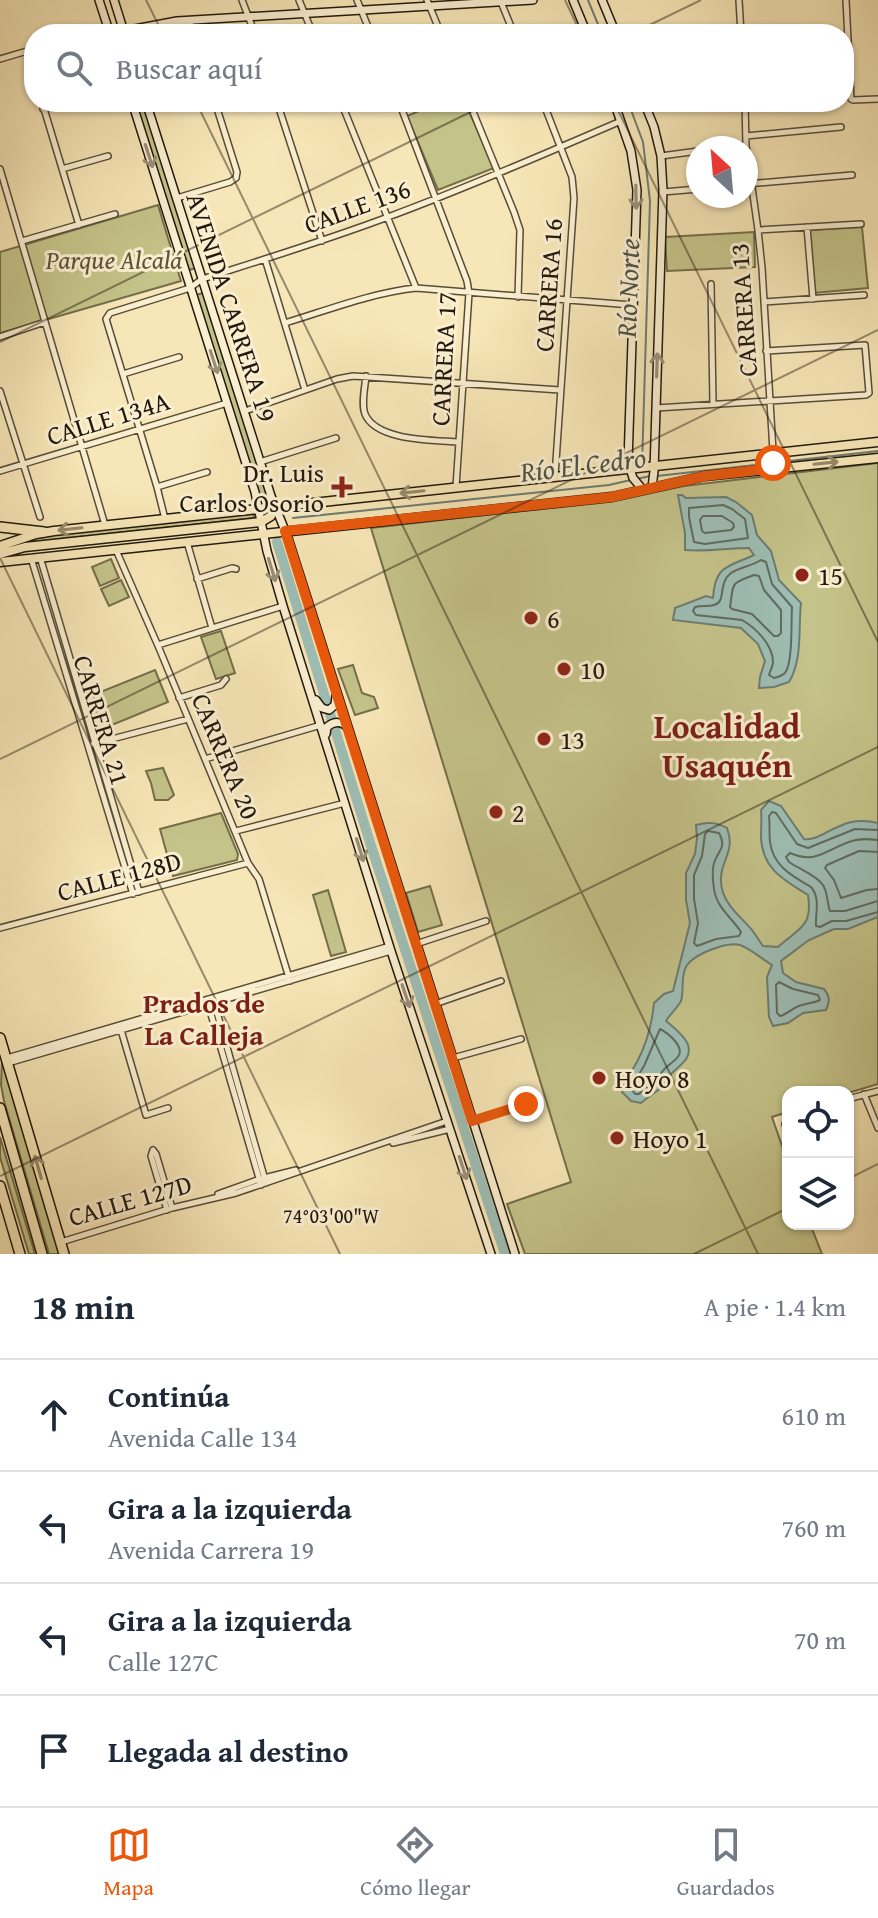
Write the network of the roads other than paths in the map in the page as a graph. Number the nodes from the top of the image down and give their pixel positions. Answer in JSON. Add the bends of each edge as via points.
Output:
{"nodes":[{"id":1,"x":99,"y":0,"type":"edge"},
{"id":2,"x":114,"y":0,"type":"edge"},
{"id":3,"x":242,"y":0,"type":"edge"},
{"id":4,"x":299,"y":0,"type":"edge"},
{"id":5,"x":357,"y":0,"type":"edge"},
{"id":6,"x":533,"y":0,"type":"edge"},
{"id":7,"x":573,"y":0,"type":"edge"},
{"id":8,"x":602,"y":0,"type":"edge"},
{"id":9,"x":739,"y":0,"type":"edge"},
{"id":10,"x":846,"y":0,"type":"edge"},
{"id":11,"x":500,"y":1,"type":"edge"},
{"id":12,"x":428,"y":3,"type":"edge"},
{"id":13,"x":361,"y":10,"type":"junction"},
{"id":14,"x":305,"y":13,"type":"junction"},
{"id":15,"x":249,"y":17,"type":"junction"},
{"id":16,"x":189,"y":20,"type":"junction"},
{"id":17,"x":107,"y":24,"type":"edge"},
{"id":18,"x":122,"y":24,"type":"edge"},
{"id":19,"x":156,"y":24,"type":"edge"},
{"id":20,"x":190,"y":24,"type":"edge"},
{"id":21,"x":251,"y":24,"type":"edge"},
{"id":22,"x":309,"y":24,"type":"edge"},
{"id":23,"x":367,"y":24,"type":"edge"},
{"id":24,"x":437,"y":24,"type":"edge"},
{"id":25,"x":510,"y":24,"type":"edge"},
{"id":26,"x":583,"y":24,"type":"edge"},
{"id":27,"x":612,"y":24,"type":"edge"},
{"id":28,"x":740,"y":24,"type":"edge"},
{"id":29,"x":847,"y":24,"type":"edge"},
{"id":30,"x":24,"y":52,"type":"edge"},
{"id":31,"x":0,"y":59,"type":"edge"},
{"id":32,"x":878,"y":99,"type":"edge"},
{"id":33,"x":854,"y":100,"type":"edge"},
{"id":34,"x":44,"y":112,"type":"edge"},
{"id":35,"x":135,"y":112,"type":"edge"},
{"id":36,"x":149,"y":112,"type":"edge"},
{"id":37,"x":218,"y":112,"type":"edge"},
{"id":38,"x":280,"y":112,"type":"edge"},
{"id":39,"x":345,"y":112,"type":"edge"},
{"id":40,"x":403,"y":112,"type":"edge"},
{"id":41,"x":473,"y":112,"type":"edge"},
{"id":42,"x":547,"y":112,"type":"edge"},
{"id":43,"x":618,"y":112,"type":"edge"},
{"id":44,"x":648,"y":112,"type":"edge"},
{"id":45,"x":745,"y":112,"type":"edge"},
{"id":46,"x":621,"y":121,"type":"junction"},
{"id":47,"x":841,"y":127,"type":"dead end"},
{"id":48,"x":746,"y":136,"type":"joint"},
{"id":49,"x":561,"y":146,"type":"junction"},
{"id":50,"x":686,"y":153,"type":"edge"},
{"id":51,"x":108,"y":156,"type":"dead end"},
{"id":52,"x":661,"y":156,"type":"junction"},
{"id":53,"x":0,"y":169,"type":"edge"},
{"id":54,"x":62,"y":169,"type":"junction"},
{"id":55,"x":498,"y":173,"type":"junction"},
{"id":56,"x":852,"y":175,"type":"dead end"},
{"id":57,"x":758,"y":183,"type":"edge"},
{"id":58,"x":686,"y":190,"type":"edge"},
{"id":59,"x":663,"y":192,"type":"junction"},
{"id":60,"x":177,"y":198,"type":"junction"},
{"id":61,"x":437,"y":199,"type":"junction"},
{"id":62,"x":753,"y":208,"type":"edge"},
{"id":63,"x":115,"y":214,"type":"dead end"},
{"id":64,"x":388,"y":217,"type":"junction"},
{"id":65,"x":861,"y":224,"type":"dead end"},
{"id":66,"x":79,"y":225,"type":"junction"},
{"id":67,"x":807,"y":227,"type":"junction"},
{"id":68,"x":758,"y":230,"type":"junction"},
{"id":69,"x":22,"y":241,"type":"junction"},
{"id":70,"x":322,"y":241,"type":"junction"},
{"id":71,"x":265,"y":259,"type":"junction"},
{"id":72,"x":202,"y":279,"type":"junction"},
{"id":73,"x":711,"y":284,"type":"dead end"},
{"id":74,"x":190,"y":288,"type":"junction"},
{"id":75,"x":416,"y":288,"type":"junction"},
{"id":76,"x":469,"y":293,"type":"junction"},
{"id":77,"x":864,"y":295,"type":"dead end"},
{"id":78,"x":518,"y":297,"type":"junction"},
{"id":79,"x":813,"y":299,"type":"junction"},
{"id":80,"x":568,"y":300,"type":"junction"},
{"id":81,"x":764,"y":302,"type":"junction"},
{"id":82,"x":632,"y":305,"type":"junction"},
{"id":83,"x":45,"y":322,"type":"junction"},
{"id":84,"x":285,"y":323,"type":"junction"},
{"id":85,"x":0,"y":337,"type":"edge"},
{"id":86,"x":766,"y":351,"type":"junction"},
{"id":87,"x":179,"y":357,"type":"dead end"},
{"id":88,"x":123,"y":374,"type":"junction"},
{"id":89,"x":366,"y":376,"type":"junction"},
{"id":90,"x":462,"y":385,"type":"junction"},
{"id":91,"x":305,"y":390,"type":"junction"},
{"id":92,"x":560,"y":390,"type":"junction"},
{"id":93,"x":0,"y":391,"type":"edge"},
{"id":94,"x":769,"y":401,"type":"junction"},
{"id":95,"x":227,"y":403,"type":"junction"},
{"id":96,"x":713,"y":404,"type":"junction"},
{"id":97,"x":655,"y":408,"type":"junction"},
{"id":98,"x":245,"y":411,"type":"junction"},
{"id":99,"x":140,"y":429,"type":"junction"},
{"id":100,"x":336,"y":438,"type":"dead end"},
{"id":101,"x":458,"y":442,"type":"junction"},
{"id":102,"x":878,"y":442,"type":"edge"},
{"id":103,"x":82,"y":447,"type":"junction"},
{"id":104,"x":878,"y":458,"type":"edge"},
{"id":105,"x":773,"y":461,"type":"junction"},
{"id":106,"x":260,"y":462,"type":"junction"},
{"id":107,"x":23,"y":465,"type":"junction"},
{"id":108,"x":652,"y":469,"type":"junction"},
{"id":109,"x":0,"y":471,"type":"edge"},
{"id":110,"x":632,"y":471,"type":"junction"},
{"id":111,"x":207,"y":472,"type":"dead end"},
{"id":112,"x":555,"y":476,"type":"junction"},
{"id":113,"x":646,"y":486,"type":"junction"},
{"id":114,"x":157,"y":487,"type":"junction"},
{"id":115,"x":456,"y":487,"type":"junction"},
{"id":116,"x":275,"y":507,"type":"junction"},
{"id":117,"x":259,"y":508,"type":"junction"},
{"id":118,"x":40,"y":517,"type":"dead end"},
{"id":119,"x":165,"y":519,"type":"junction"},
{"id":120,"x":261,"y":522,"type":"junction"},
{"id":121,"x":105,"y":525,"type":"junction"},
{"id":122,"x":0,"y":527,"type":"edge"},
{"id":123,"x":180,"y":530,"type":"junction"},
{"id":124,"x":285,"y":531,"type":"junction"},
{"id":125,"x":44,"y":532,"type":"junction"},
{"id":126,"x":262,"y":533,"type":"junction"},
{"id":127,"x":101,"y":539,"type":"junction"},
{"id":128,"x":187,"y":542,"type":"junction"},
{"id":129,"x":0,"y":546,"type":"edge"},
{"id":130,"x":116,"y":549,"type":"junction"},
{"id":131,"x":80,"y":552,"type":"junction"},
{"id":132,"x":0,"y":554,"type":"edge"},
{"id":133,"x":36,"y":558,"type":"junction"},
{"id":134,"x":0,"y":562,"type":"edge"},
{"id":135,"x":236,"y":569,"type":"dead end"},
{"id":136,"x":197,"y":579,"type":"junction"},
{"id":137,"x":283,"y":606,"type":"junction"},
{"id":138,"x":212,"y":628,"type":"junction"},
{"id":139,"x":158,"y":645,"type":"junction"},
{"id":140,"x":226,"y":679,"type":"dead end"},
{"id":141,"x":334,"y":682,"type":"junction"},
{"id":142,"x":310,"y":691,"type":"junction"},
{"id":143,"x":179,"y":698,"type":"junction"},
{"id":144,"x":188,"y":719,"type":"junction"},
{"id":145,"x":324,"y":726,"type":"junction"},
{"id":146,"x":346,"y":726,"type":"junction"},
{"id":147,"x":91,"y":743,"type":"junction"},
{"id":148,"x":205,"y":759,"type":"junction"},
{"id":149,"x":345,"y":803,"type":"junction"},
{"id":150,"x":236,"y":831,"type":"junction"},
{"id":151,"x":248,"y":863,"type":"junction"},
{"id":152,"x":136,"y":893,"type":"junction"},
{"id":153,"x":486,"y":921,"type":"dead end"},
{"id":154,"x":0,"y":928,"type":"edge"},
{"id":155,"x":416,"y":944,"type":"junction"},
{"id":156,"x":390,"y":949,"type":"junction"},
{"id":157,"x":289,"y":978,"type":"junction"},
{"id":158,"x":501,"y":981,"type":"dead end"},
{"id":159,"x":210,"y":1001,"type":"junction"},
{"id":160,"x":435,"y":1004,"type":"junction"},
{"id":161,"x":120,"y":1028,"type":"junction"},
{"id":162,"x":0,"y":1038,"type":"edge"},
{"id":163,"x":521,"y":1039,"type":"dead end"},
{"id":164,"x":453,"y":1058,"type":"junction"},
{"id":165,"x":7,"y":1061,"type":"junction"},
{"id":166,"x":878,"y":1091,"type":"edge"},
{"id":167,"x":864,"y":1094,"type":"junction"},
{"id":168,"x":854,"y":1097,"type":"edge"},
{"id":169,"x":526,"y":1104,"type":"dead end"},
{"id":170,"x":0,"y":1108,"type":"edge"},
{"id":171,"x":168,"y":1108,"type":"dead end"},
{"id":172,"x":472,"y":1121,"type":"junction"},
{"id":173,"x":449,"y":1125,"type":"junction"},
{"id":174,"x":878,"y":1128,"type":"edge"},
{"id":175,"x":263,"y":1181,"type":"junction"},
{"id":176,"x":0,"y":1186,"type":"edge"},
{"id":177,"x":170,"y":1209,"type":"junction"},
{"id":178,"x":60,"y":1242,"type":"junction"},
{"id":179,"x":20,"y":1254,"type":"edge"},
{"id":180,"x":42,"y":1254,"type":"edge"},
{"id":181,"x":64,"y":1254,"type":"edge"},
{"id":182,"x":491,"y":1254,"type":"edge"},
{"id":183,"x":515,"y":1254,"type":"edge"}],
"edges":[{"from":1,"to":17,"type":"main road"},
{"from":2,"to":18,"type":"main road"},
{"from":3,"to":15,"type":"street"},
{"from":4,"to":14,"type":"street"},
{"from":5,"to":13,"type":"street"},
{"from":6,"to":11,"type":"main road"},
{"from":7,"to":26,"type":"main road"},
{"from":8,"to":27,"type":"main road"},
{"from":9,"to":28,"type":"street"},
{"from":10,"to":29,"type":"street"},
{"from":11,"to":12,"type":"main road"},
{"from":11,"to":25,"type":"street"},
{"from":12,"to":13,"type":"main road"},
{"from":12,"to":24,"type":"street"},
{"from":13,"to":14,"type":"main road"},
{"from":13,"to":23,"type":"street"},
{"from":14,"to":15,"type":"main road"},
{"from":14,"to":22,"type":"street"},
{"from":15,"to":16,"type":"main road"},
{"from":15,"to":21,"type":"street"},
{"from":16,"to":19,"type":"main road"},
{"from":16,"to":20,"type":"street"},
{"from":30,"to":31,"type":"street"},
{"from":32,"to":33,"type":"street"},
{"from":34,"to":54,"type":"street"},
{"from":35,"to":74,"type":"main road","name":"AVENIDA CARRERA 19","one_way":true},
{"from":36,"to":60,"type":"main road","name":"AVENIDA CARRERA 19"},
{"from":37,"to":60,"type":"street","via":[[236,178]]},
{"from":38,"to":70,"type":"street"},
{"from":39,"to":64,"type":"street"},
{"from":40,"to":61,"type":"street","name":"CARRERA 17"},
{"from":41,"to":55,"type":"street"},
{"from":42,"to":49,"type":"street","name":"CARRERA 16"},
{"from":43,"to":46,"type":"main road"},
{"from":44,"to":52,"type":"main road"},
{"from":45,"to":48,"type":"street","name":"CARRERA 13"},
{"from":46,"to":49,"type":"street","name":"CALLE 136"},
{"from":46,"to":82,"type":"main road","one_way":true,"via":[[637,190]]},
{"from":47,"to":48,"type":"street"},
{"from":49,"to":55,"type":"street","name":"CALLE 136"},
{"from":49,"to":80,"type":"street","name":"CARRERA 16","via":[[574,198]]},
{"from":50,"to":52,"type":"street"},
{"from":51,"to":54,"type":"street"},
{"from":52,"to":59,"type":"main road"},
{"from":53,"to":69,"type":"street"},
{"from":54,"to":66,"type":"street"},
{"from":55,"to":61,"type":"street","name":"CALLE 136"},
{"from":55,"to":78,"type":"street","via":[[520,230]]},
{"from":56,"to":57,"type":"street"},
{"from":58,"to":59,"type":"street"},
{"from":97,"to":59,"type":"main road","one_way":true},
{"from":60,"to":72,"type":"main road","name":"AVENIDA CARRERA 19"},
{"from":61,"to":64,"type":"street","name":"CALLE 136"},
{"from":61,"to":76,"type":"street","name":"CARRERA 17"},
{"from":62,"to":68,"type":"street","name":"CARRERA 13"},
{"from":63,"to":66,"type":"street"},
{"from":64,"to":70,"type":"street","name":"CALLE 136"},
{"from":64,"to":75,"type":"street"},
{"from":65,"to":67,"type":"street"},
{"from":66,"to":69,"type":"street"},
{"from":67,"to":68,"type":"street"},
{"from":67,"to":79,"type":"street"},
{"from":68,"to":81,"type":"street","name":"CARRERA 13"},
{"from":69,"to":83,"type":"street"},
{"from":70,"to":71,"type":"street","name":"CALLE 136"},
{"from":71,"to":72,"type":"street","name":"CALLE 136"},
{"from":71,"to":84,"type":"street"},
{"from":72,"to":74,"type":"street","name":"CALLE 136"},
{"from":72,"to":98,"type":"main road","name":"AVENIDA CARRERA 19"},
{"from":73,"to":96,"type":"street"},
{"from":74,"to":88,"type":"street","name":"CALLE 136","via":[[110,313],[106,319]]},
{"from":74,"to":95,"type":"main road","name":"AVENIDA CARRERA 19","one_way":true},
{"from":75,"to":76,"type":"street"},
{"from":75,"to":84,"type":"street","via":[[393,290]]},
{"from":76,"to":78,"type":"street"},
{"from":76,"to":90,"type":"street","name":"CARRERA 17"},
{"from":77,"to":79,"type":"street"},
{"from":78,"to":80,"type":"street"},
{"from":79,"to":81,"type":"street"},
{"from":80,"to":82,"type":"street"},
{"from":80,"to":92,"type":"street","name":"CARRERA 16"},
{"from":81,"to":86,"type":"street","name":"CARRERA 13"},
{"from":82,"to":110,"type":"main road"},
{"from":83,"to":85,"type":"street"},
{"from":83,"to":103,"type":"street"},
{"from":84,"to":91,"type":"street"},
{"from":86,"to":94,"type":"street","name":"CARRERA 13"},
{"from":86,"to":94,"type":"street","via":[[865,345],[869,393]]},
{"from":87,"to":88,"type":"street"},
{"from":88,"to":99,"type":"street"},
{"from":89,"to":90,"type":"street"},
{"from":89,"to":91,"type":"street"},
{"from":89,"to":101,"type":"street","via":[[364,410],[373,425],[396,435]]},
{"from":90,"to":92,"type":"street"},
{"from":90,"to":101,"type":"street","name":"CARRERA 17"},
{"from":91,"to":98,"type":"street"},
{"from":92,"to":112,"type":"street","name":"CARRERA 16"},
{"from":93,"to":107,"type":"street"},
{"from":94,"to":96,"type":"street"},
{"from":94,"to":105,"type":"street","name":"CARRERA 13"},
{"from":95,"to":99,"type":"street","name":"CALLE 134A"},
{"from":95,"to":117,"type":"main road","name":"AVENIDA CARRERA 19"},
{"from":96,"to":97,"type":"street"},
{"from":97,"to":108,"type":"main road"},
{"from":98,"to":106,"type":"main road","name":"AVENIDA CARRERA 19"},
{"from":99,"to":103,"type":"street","name":"CALLE 134A"},
{"from":99,"to":114,"type":"street"},
{"from":100,"to":106,"type":"street"},
{"from":101,"to":115,"type":"street","name":"CARRERA 17"},
{"from":102,"to":105,"type":"main road"},
{"from":103,"to":107,"type":"street","name":"CALLE 134A"},
{"from":103,"to":121,"type":"street"},
{"from":105,"to":104,"type":"main road","one_way":true},
{"from":105,"to":108,"type":"main road"},
{"from":105,"to":113,"type":"main road"},
{"from":106,"to":116,"type":"main road","name":"AVENIDA CARRERA 19"},
{"from":107,"to":109,"type":"street","name":"CALLE 134A"},
{"from":107,"to":118,"type":"street"},
{"from":108,"to":110,"type":"main road"},
{"from":108,"to":113,"type":"main road"},
{"from":110,"to":112,"type":"main road"},
{"from":110,"to":113,"type":"main road"},
{"from":111,"to":114,"type":"street"},
{"from":112,"to":115,"type":"main road"},
{"from":113,"to":124,"type":"main road","via":[[612,497]]},
{"from":114,"to":119,"type":"street"},
{"from":115,"to":116,"type":"main road","one_way":true},
{"from":116,"to":117,"type":"main road"},
{"from":116,"to":120,"type":"main road"},
{"from":116,"to":124,"type":"main road","name":"AVENIDA CARRERA 19"},
{"from":117,"to":119,"type":"main road"},
{"from":117,"to":120,"type":"main road","name":"AVENIDA CARRERA 19"},
{"from":119,"to":121,"type":"main road"},
{"from":120,"to":123,"type":"main road"},
{"from":120,"to":126,"type":"main road","name":"AVENIDA CARRERA 19"},
{"from":121,"to":125,"type":"main road","one_way":true},
{"from":122,"to":125,"type":"highway"},
{"from":123,"to":127,"type":"main road"},
{"from":123,"to":128,"type":"main road"},
{"from":124,"to":126,"type":"main road"},
{"from":124,"to":141,"type":"main road","name":"AVENIDA CARRERA 19"},
{"from":125,"to":129,"type":"main road"},
{"from":126,"to":128,"type":"main road"},
{"from":126,"to":137,"type":"main road","name":"AVENIDA CARRERA 19","one_way":true},
{"from":127,"to":131,"type":"main road"},
{"from":127,"to":132,"type":"main road"},
{"from":128,"to":130,"type":"main road"},
{"from":128,"to":136,"type":"street"},
{"from":130,"to":131,"type":"main road"},
{"from":130,"to":139,"type":"street","name":"CARRERA 20"},
{"from":131,"to":133,"type":"main road"},
{"from":133,"to":134,"type":"main road"},
{"from":133,"to":147,"type":"street","name":"CARRERA 21"},
{"from":135,"to":136,"type":"street"},
{"from":136,"to":138,"type":"street"},
{"from":137,"to":138,"type":"street"},
{"from":137,"to":142,"type":"main road","name":"AVENIDA CARRERA 19"},
{"from":138,"to":139,"type":"street"},
{"from":139,"to":143,"type":"street","name":"CARRERA 20"},
{"from":140,"to":143,"type":"street"},
{"from":141,"to":142,"type":"main road","via":[[336,702],[329,710]]},
{"from":141,"to":146,"type":"main road","name":"AVENIDA CARRERA 19"},
{"from":142,"to":145,"type":"main road","name":"AVENIDA CARRERA 19"},
{"from":143,"to":144,"type":"street","name":"CARRERA 20"},
{"from":144,"to":147,"type":"street"},
{"from":144,"to":148,"type":"street","name":"CARRERA 20"},
{"from":145,"to":146,"type":"main road"},
{"from":145,"to":148,"type":"street"},
{"from":145,"to":149,"type":"main road","name":"AVENIDA CARRERA 19"},
{"from":146,"to":155,"type":"main road","name":"AVENIDA CARRERA 19"},
{"from":147,"to":152,"type":"street","name":"CARRERA 21"},
{"from":148,"to":150,"type":"street","name":"CARRERA 20"},
{"from":149,"to":150,"type":"street"},
{"from":149,"to":156,"type":"main road","one_way":true},
{"from":150,"to":151,"type":"street","name":"CARRERA 20"},
{"from":151,"to":152,"type":"street","name":"CALLE 128D"},
{"from":151,"to":157,"type":"street","name":"CARRERA 20","via":[[259,879]]},
{"from":152,"to":154,"type":"street","name":"CALLE 128D"},
{"from":153,"to":155,"type":"street"},
{"from":155,"to":160,"type":"main road","name":"AVENIDA CARRERA 19"},
{"from":156,"to":157,"type":"street"},
{"from":156,"to":173,"type":"main road","one_way":true},
{"from":157,"to":159,"type":"street"},
{"from":158,"to":160,"type":"street"},
{"from":159,"to":161,"type":"street"},
{"from":159,"to":175,"type":"street"},
{"from":160,"to":164,"type":"main road","name":"AVENIDA CARRERA 19"},
{"from":161,"to":165,"type":"street"},
{"from":161,"to":171,"type":"street","via":[[146,1115]]},
{"from":162,"to":165,"type":"highway"},
{"from":163,"to":164,"type":"street"},
{"from":164,"to":172,"type":"main road","name":"AVENIDA CARRERA 19"},
{"from":178,"to":165,"type":"highway","one_way":true},
{"from":166,"to":167,"type":"street"},
{"from":167,"to":168,"type":"street"},
{"from":167,"to":174,"type":"street"},
{"from":169,"to":172,"type":"street"},
{"from":170,"to":180,"type":"highway"},
{"from":172,"to":183,"type":"main road","name":"AVENIDA CARRERA 19"},
{"from":173,"to":175,"type":"street","name":"CALLE 127D"},
{"from":173,"to":182,"type":"main road","one_way":true},
{"from":175,"to":177,"type":"street","name":"CALLE 127D"},
{"from":176,"to":179,"type":"highway"},
{"from":177,"to":177,"type":"street","via":[[156,1154],[153,1150],[151,1156]]},
{"from":177,"to":178,"type":"street","name":"CALLE 127D"},
{"from":178,"to":181,"type":"highway"}]}
